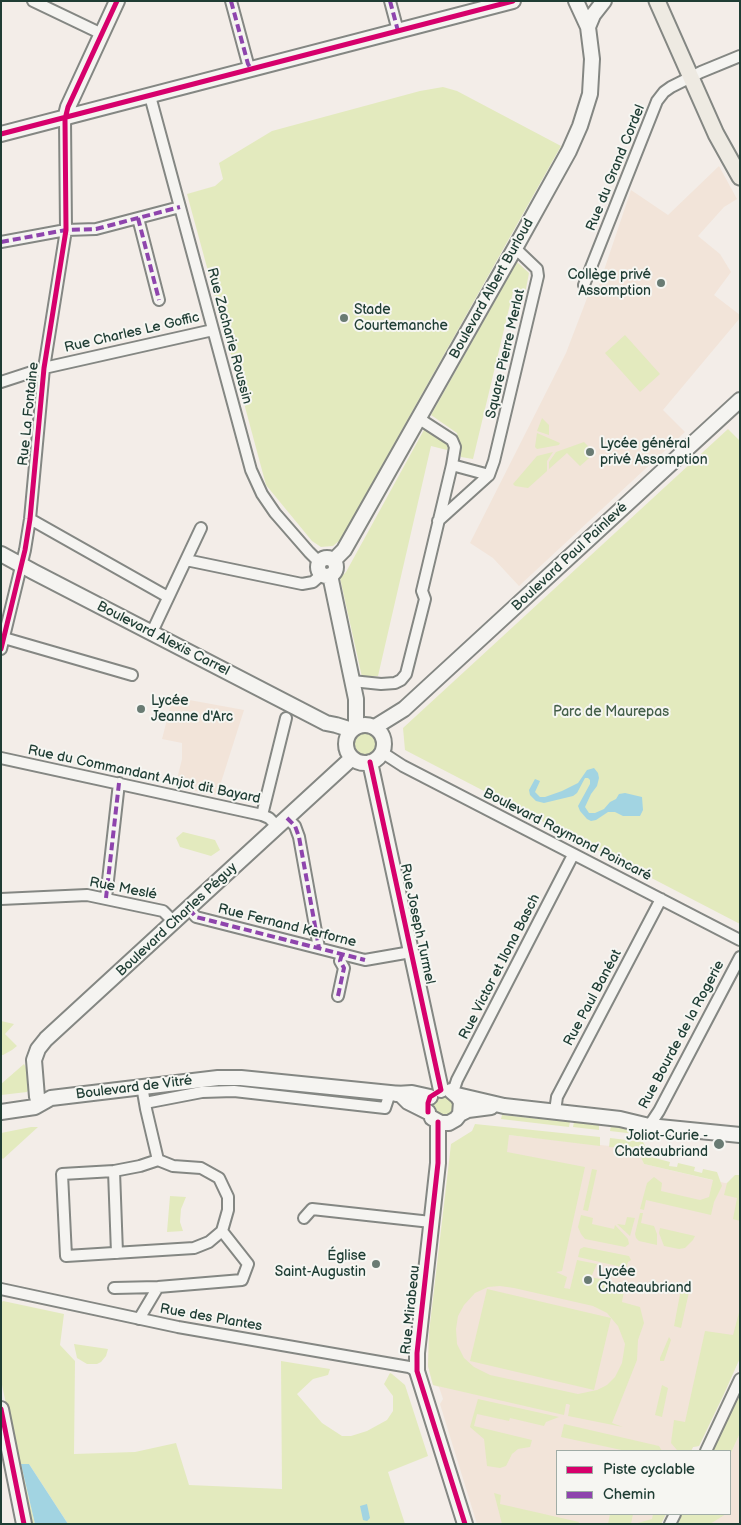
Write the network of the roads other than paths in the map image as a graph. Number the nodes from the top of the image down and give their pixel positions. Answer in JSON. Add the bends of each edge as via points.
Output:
{"nodes":[{"id":1,"x":33,"y":1,"type":"edge"},
{"id":2,"x":117,"y":1,"type":"edge"},
{"id":3,"x":231,"y":1,"type":"edge"},
{"id":4,"x":390,"y":1,"type":"edge"},
{"id":5,"x":513,"y":1,"type":"edge"},
{"id":6,"x":576,"y":1,"type":"edge"},
{"id":7,"x":604,"y":1,"type":"edge"},
{"id":8,"x":656,"y":2,"type":"edge"},
{"id":9,"x":588,"y":27,"type":"junction"},
{"id":10,"x":398,"y":32,"type":"junction"},
{"id":11,"x":102,"y":34,"type":"junction"},
{"id":12,"x":740,"y":56,"type":"edge"},
{"id":13,"x":252,"y":70,"type":"junction"},
{"id":14,"x":691,"y":77,"type":"junction"},
{"id":15,"x":150,"y":96,"type":"junction"},
{"id":16,"x":65,"y":119,"type":"junction"},
{"id":17,"x":1,"y":134,"type":"edge"},
{"id":18,"x":740,"y":178,"type":"edge"},
{"id":19,"x":180,"y":207,"type":"junction"},
{"id":20,"x":138,"y":218,"type":"junction"},
{"id":21,"x":66,"y":230,"type":"junction"},
{"id":22,"x":1,"y":242,"type":"edge"},
{"id":23,"x":515,"y":248,"type":"junction"},
{"id":24,"x":584,"y":285,"type":"dead end"},
{"id":25,"x":159,"y":300,"type":"dead end"},
{"id":26,"x":212,"y":330,"type":"junction"},
{"id":27,"x":44,"y":368,"type":"junction"},
{"id":28,"x":1,"y":382,"type":"edge"},
{"id":29,"x":740,"y":401,"type":"edge"},
{"id":30,"x":418,"y":418,"type":"junction"},
{"id":31,"x":452,"y":465,"type":"junction"},
{"id":32,"x":489,"y":475,"type":"junction"},
{"id":33,"x":30,"y":519,"type":"junction"},
{"id":34,"x":438,"y":522,"type":"junction"},
{"id":35,"x":201,"y":528,"type":"dead end"},
{"id":36,"x":1,"y":554,"type":"edge"},
{"id":37,"x":186,"y":560,"type":"junction"},
{"id":38,"x":21,"y":565,"type":"junction"},
{"id":39,"x":326,"y":568,"type":"junction"},
{"id":40,"x":168,"y":597,"type":"junction"},
{"id":41,"x":152,"y":632,"type":"junction"},
{"id":42,"x":4,"y":638,"type":"junction"},
{"id":43,"x":1,"y":649,"type":"edge"},
{"id":44,"x":132,"y":675,"type":"dead end"},
{"id":45,"x":352,"y":681,"type":"junction"},
{"id":46,"x":286,"y":718,"type":"dead end"},
{"id":47,"x":364,"y":731,"type":"junction"},
{"id":48,"x":382,"y":752,"type":"junction"},
{"id":49,"x":1,"y":758,"type":"edge"},
{"id":50,"x":352,"y":758,"type":"junction"},
{"id":51,"x":370,"y":762,"type":"junction"},
{"id":52,"x":119,"y":784,"type":"junction"},
{"id":53,"x":262,"y":815,"type":"junction"},
{"id":54,"x":283,"y":822,"type":"junction"},
{"id":55,"x":573,"y":855,"type":"junction"},
{"id":56,"x":106,"y":898,"type":"junction"},
{"id":57,"x":1,"y":899,"type":"edge"},
{"id":58,"x":661,"y":899,"type":"junction"},
{"id":59,"x":188,"y":909,"type":"junction"},
{"id":60,"x":174,"y":922,"type":"junction"},
{"id":61,"x":740,"y":940,"type":"edge"},
{"id":62,"x":319,"y":948,"type":"junction"},
{"id":63,"x":411,"y":952,"type":"junction"},
{"id":64,"x":342,"y":954,"type":"junction"},
{"id":65,"x":740,"y":957,"type":"edge"},
{"id":66,"x":338,"y":996,"type":"dead end"},
{"id":67,"x":142,"y":1086,"type":"junction"},
{"id":68,"x":445,"y":1093,"type":"junction"},
{"id":69,"x":395,"y":1094,"type":"junction"},
{"id":70,"x":44,"y":1098,"type":"junction"},
{"id":71,"x":1,"y":1102,"type":"edge"},
{"id":72,"x":145,"y":1103,"type":"junction"},
{"id":73,"x":504,"y":1106,"type":"junction"},
{"id":74,"x":555,"y":1111,"type":"junction"},
{"id":75,"x":1,"y":1112,"type":"edge"},
{"id":76,"x":460,"y":1114,"type":"junction"},
{"id":77,"x":437,"y":1119,"type":"junction"},
{"id":78,"x":649,"y":1126,"type":"junction"},
{"id":79,"x":740,"y":1136,"type":"edge"},
{"id":80,"x":158,"y":1160,"type":"junction"},
{"id":81,"x":114,"y":1172,"type":"junction"},
{"id":82,"x":304,"y":1218,"type":"dead end"},
{"id":83,"x":431,"y":1222,"type":"junction"},
{"id":84,"x":222,"y":1231,"type":"junction"},
{"id":85,"x":117,"y":1253,"type":"junction"},
{"id":86,"x":158,"y":1287,"type":"junction"},
{"id":87,"x":114,"y":1288,"type":"dead end"},
{"id":88,"x":1,"y":1289,"type":"edge"},
{"id":89,"x":139,"y":1319,"type":"junction"},
{"id":90,"x":417,"y":1371,"type":"junction"},
{"id":91,"x":740,"y":1379,"type":"edge"},
{"id":92,"x":1,"y":1410,"type":"edge"},
{"id":93,"x":706,"y":1450,"type":"edge"},
{"id":94,"x":24,"y":1524,"type":"edge"},
{"id":95,"x":465,"y":1524,"type":"edge"}],
"edges":[{"from":1,"to":11,"type":"street"},
{"from":2,"to":11,"type":"street"},
{"from":3,"to":13,"type":"street"},
{"from":4,"to":10,"type":"street"},
{"from":5,"to":10,"type":"street"},
{"from":6,"to":9,"type":"street","name":"Boulevard Albert Burloud"},
{"from":7,"to":9,"type":"street"},
{"from":8,"to":14,"type":"main road"},
{"from":9,"to":23,"type":"street","name":"Boulevard Albert Burloud","via":[[592,58],[590,94],[580,126]]},
{"from":10,"to":13,"type":"street"},
{"from":11,"to":16,"type":"street"},
{"from":12,"to":14,"type":"street","name":"Rue du Grand Cordel"},
{"from":13,"to":15,"type":"street"},
{"from":14,"to":18,"type":"main road"},
{"from":14,"to":24,"type":"street","name":"Rue du Grand Cordel","via":[[664,92],[657,101]]},
{"from":15,"to":16,"type":"street"},
{"from":15,"to":19,"type":"street","name":"Rue Zacharie Roussin"},
{"from":16,"to":17,"type":"street"},
{"from":16,"to":21,"type":"street","name":"Rue La Fontaine"},
{"from":19,"to":20,"type":"street"},
{"from":19,"to":26,"type":"street","name":"Rue Zacharie Roussin"},
{"from":20,"to":21,"type":"street","via":[[96,229]]},
{"from":20,"to":25,"type":"street"},
{"from":21,"to":22,"type":"street"},
{"from":21,"to":27,"type":"street","name":"Rue La Fontaine"},
{"from":23,"to":30,"type":"street","name":"Boulevard Albert Burloud"},
{"from":23,"to":32,"type":"street","name":"Square Pierre Merlat","via":[[537,269],[538,276]]},
{"from":26,"to":27,"type":"street","name":"Rue Charles Le Goffic"},
{"from":26,"to":39,"type":"street","name":"Rue Zacharie Roussin","via":[[258,488],[309,552]]},
{"from":27,"to":28,"type":"street","name":"Rue Charles Le Goffic"},
{"from":27,"to":33,"type":"street","name":"Rue La Fontaine"},
{"from":29,"to":47,"type":"street","name":"Boulevard Paul Painlevé","via":[[400,713]]},
{"from":30,"to":31,"type":"street","via":[[452,440],[455,447]]},
{"from":30,"to":39,"type":"street","name":"Boulevard Albert Burloud","via":[[344,550]]},
{"from":31,"to":32,"type":"street"},
{"from":31,"to":34,"type":"street"},
{"from":32,"to":34,"type":"street"},
{"from":33,"to":38,"type":"street","name":"Rue La Fontaine"},
{"from":33,"to":40,"type":"street"},
{"from":34,"to":45,"type":"street","via":[[422,591],[425,599],[404,677],[398,682],[381,684]]},
{"from":35,"to":37,"type":"street"},
{"from":36,"to":38,"type":"street","name":"Boulevard Alexis Carrel"},
{"from":37,"to":39,"type":"street","via":[[302,584],[313,582]]},
{"from":37,"to":40,"type":"street"},
{"from":38,"to":41,"type":"street","name":"Boulevard Alexis Carrel"},
{"from":38,"to":42,"type":"street","name":"Rue La Fontaine"},
{"from":39,"to":45,"type":"street"},
{"from":40,"to":41,"type":"street"},
{"from":41,"to":47,"type":"street","name":"Boulevard Alexis Carrel","via":[[326,723]]},
{"from":42,"to":43,"type":"street","name":"Rue La Fontaine"},
{"from":42,"to":44,"type":"street"},
{"from":45,"to":47,"type":"street"},
{"from":46,"to":53,"type":"street"},
{"from":47,"to":48,"type":"street","via":[[385,745]]},
{"from":47,"to":50,"type":"street","via":[[348,751]]},
{"from":48,"to":51,"type":"street"},
{"from":48,"to":55,"type":"street","name":"Boulevard Raymond Poincaré"},
{"from":49,"to":52,"type":"street","name":"Rue du Commandant Anjot dit Bayard"},
{"from":50,"to":51,"type":"street"},
{"from":50,"to":54,"type":"street","name":"Boulevard Charles Péguy"},
{"from":51,"to":63,"type":"street","name":"Rue Joseph Turmel"},
{"from":52,"to":53,"type":"street","name":"Rue du Commandant Anjot dit Bayard"},
{"from":52,"to":56,"type":"street"},
{"from":53,"to":54,"type":"street","name":"Rue du Commandant Anjot dit Bayard"},
{"from":54,"to":59,"type":"street","name":"Boulevard Charles Péguy"},
{"from":54,"to":62,"type":"street","via":[[295,826]]},
{"from":55,"to":58,"type":"street","name":"Boulevard Raymond Poincaré"},
{"from":55,"to":68,"type":"street","name":"Rue Victor et Ilona Basch","via":[[456,1080]]},
{"from":56,"to":57,"type":"street","name":"Rue Meslé","via":[[78,894]]},
{"from":56,"to":60,"type":"street","name":"Rue Meslé","via":[[163,911]]},
{"from":58,"to":61,"type":"street","name":"Boulevard Raymond Poincaré"},
{"from":58,"to":74,"type":"street","name":"Rue Paul Banéat","via":[[557,1097]]},
{"from":59,"to":60,"type":"street","name":"Boulevard Charles Péguy"},
{"from":59,"to":62,"type":"street","name":"Rue Fernand Kerforne","via":[[196,917]]},
{"from":60,"to":70,"type":"street","name":"Boulevard Charles Péguy","via":[[42,1044],[34,1060]]},
{"from":62,"to":64,"type":"street","name":"Rue Fernand Kerforne"},
{"from":63,"to":64,"type":"street","name":"Rue Fernand Kerforne","via":[[365,960]]},
{"from":63,"to":68,"type":"street","name":"Rue Joseph Turmel"},
{"from":64,"to":66,"type":"street","via":[[340,961],[344,968]]},
{"from":65,"to":78,"type":"street","name":"Rue Bourde de la Rogerie"},
{"from":67,"to":69,"type":"street","name":"Boulevard de Vitré","via":[[241,1078]]},
{"from":67,"to":70,"type":"street","name":"Boulevard de Vitré"},
{"from":67,"to":72,"type":"street"},
{"from":68,"to":69,"type":"street","name":"Boulevard de Vitré"},
{"from":68,"to":73,"type":"street","name":"Boulevard de Vitré"},
{"from":68,"to":76,"type":"street","via":[[461,1105]]},
{"from":68,"to":77,"type":"street","via":[[428,1103]]},
{"from":69,"to":72,"type":"street","via":[[385,1108],[234,1092],[202,1092]]},
{"from":69,"to":77,"type":"street","name":"Boulevard de Vitré"},
{"from":70,"to":71,"type":"street","name":"Boulevard de Vitré"},
{"from":70,"to":75,"type":"street","name":"Boulevard de Vitré","via":[[35,1107]]},
{"from":72,"to":80,"type":"street"},
{"from":73,"to":74,"type":"street","name":"Boulevard de Vitré"},
{"from":73,"to":76,"type":"street","name":"Boulevard de Vitré"},
{"from":74,"to":78,"type":"street","name":"Boulevard de Vitré"},
{"from":76,"to":77,"type":"street","name":"Boulevard de Vitré","via":[[456,1119]]},
{"from":77,"to":83,"type":"street","name":"Rue Mirabeau","via":[[442,1150]]},
{"from":78,"to":79,"type":"street","name":"Boulevard de Vitré"},
{"from":80,"to":81,"type":"street"},
{"from":80,"to":84,"type":"street","via":[[173,1166],[201,1168],[218,1178],[228,1197]]},
{"from":81,"to":85,"type":"street"},
{"from":81,"to":85,"type":"street","via":[[62,1174],[66,1256]]},
{"from":82,"to":83,"type":"street","via":[[312,1209]]},
{"from":83,"to":90,"type":"street","name":"Rue Mirabeau"},
{"from":84,"to":85,"type":"street","via":[[209,1242],[194,1248]]},
{"from":84,"to":86,"type":"street","via":[[248,1264],[242,1280]]},
{"from":86,"to":87,"type":"street"},
{"from":86,"to":89,"type":"street"},
{"from":88,"to":89,"type":"street","name":"Rue des Plantes"},
{"from":89,"to":90,"type":"street","name":"Rue des Plantes"},
{"from":90,"to":95,"type":"street","name":"Rue Mirabeau"},
{"from":91,"to":93,"type":"street"},
{"from":92,"to":94,"type":"street"}]}
